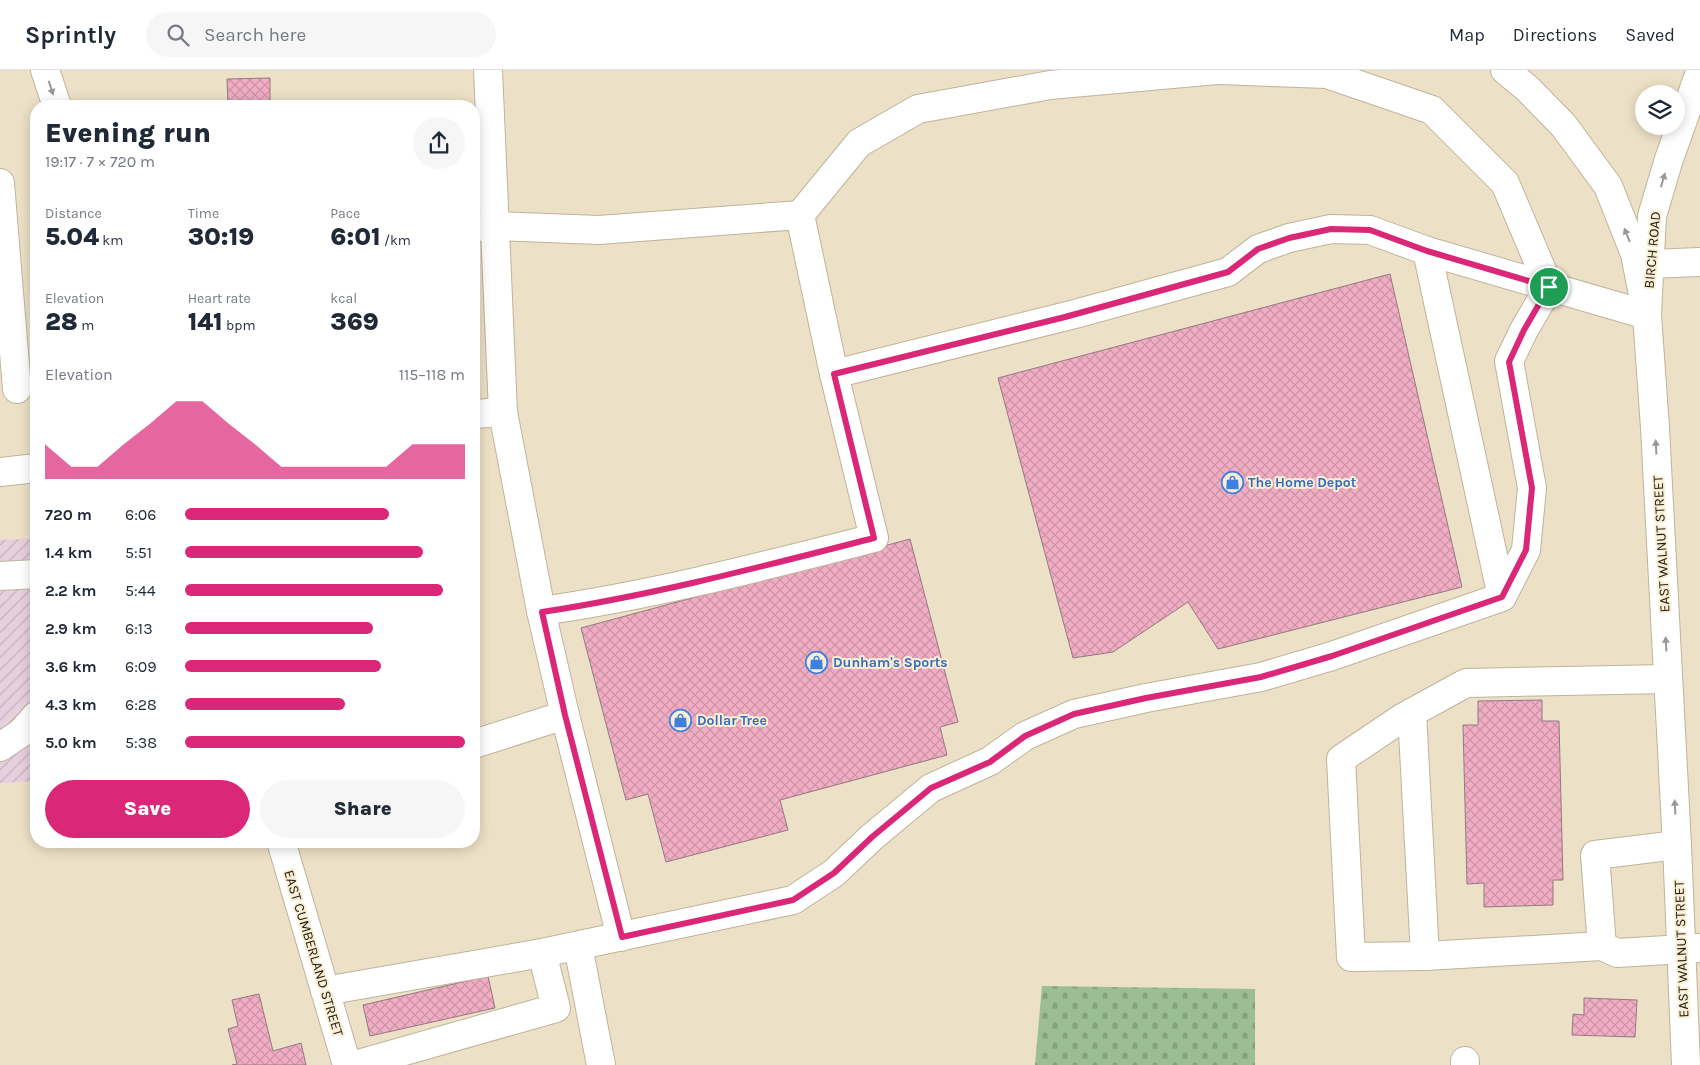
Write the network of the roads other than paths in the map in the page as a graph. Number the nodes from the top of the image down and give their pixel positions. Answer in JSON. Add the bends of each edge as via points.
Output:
{"nodes":[{"id":1,"x":45,"y":70,"type":"edge"},
{"id":2,"x":488,"y":70,"type":"edge"},
{"id":3,"x":1218,"y":70,"type":"edge"},
{"id":4,"x":1505,"y":70,"type":"edge"},
{"id":5,"x":1700,"y":72,"type":"edge"},
{"id":6,"x":1049,"y":78,"type":"edge"},
{"id":7,"x":55,"y":100,"type":"edge"},
{"id":8,"x":0,"y":183,"type":"edge"},
{"id":9,"x":800,"y":215,"type":"junction"},
{"id":10,"x":484,"y":226,"type":"edge"},
{"id":11,"x":1427,"y":251,"type":"junction"},
{"id":12,"x":1700,"y":262,"type":"edge"},
{"id":13,"x":1650,"y":264,"type":"junction"},
{"id":14,"x":1549,"y":287,"type":"junction"},
{"id":15,"x":1647,"y":315,"type":"junction"},
{"id":16,"x":834,"y":374,"type":"junction"},
{"id":17,"x":18,"y":389,"type":"edge"},
{"id":18,"x":503,"y":412,"type":"junction"},
{"id":19,"x":480,"y":414,"type":"edge"},
{"id":20,"x":30,"y":469,"type":"edge"},
{"id":21,"x":0,"y":472,"type":"edge"},
{"id":22,"x":30,"y":574,"type":"edge"},
{"id":23,"x":0,"y":576,"type":"edge"},
{"id":24,"x":1502,"y":597,"type":"junction"},
{"id":25,"x":542,"y":612,"type":"junction"},
{"id":26,"x":1668,"y":678,"type":"junction"},
{"id":27,"x":1412,"y":713,"type":"junction"},
{"id":28,"x":565,"y":715,"type":"junction"},
{"id":29,"x":30,"y":723,"type":"edge"},
{"id":30,"x":480,"y":742,"type":"edge"},
{"id":31,"x":0,"y":747,"type":"edge"},
{"id":32,"x":1677,"y":845,"type":"junction"},
{"id":33,"x":282,"y":848,"type":"edge"},
{"id":34,"x":622,"y":937,"type":"junction"},
{"id":35,"x":578,"y":946,"type":"junction"},
{"id":36,"x":1602,"y":946,"type":"junction"},
{"id":37,"x":1691,"y":948,"type":"edge"},
{"id":38,"x":542,"y":953,"type":"junction"},
{"id":39,"x":1425,"y":956,"type":"junction"},
{"id":40,"x":325,"y":991,"type":"junction"},
{"id":41,"x":347,"y":1065,"type":"edge"},
{"id":42,"x":355,"y":1065,"type":"edge"},
{"id":43,"x":601,"y":1065,"type":"edge"},
{"id":44,"x":1686,"y":1065,"type":"edge"}],
"edges":[{"from":1,"to":7,"type":"main road","one_way":true},
{"from":2,"to":10,"type":"main road"},
{"from":3,"to":6,"type":"main road"},
{"from":3,"to":14,"type":"main road","via":[[1327,74],[1432,110],[1505,183]]},
{"from":15,"to":4,"type":"main road","name":"EAST WALNUT STREET","one_way":true,"via":[[1635,254],[1608,186],[1564,126]]},
{"from":13,"to":5,"type":"main road","name":"BIRCH ROAD","one_way":true,"via":[[1652,216],[1668,160]]},
{"from":6,"to":9,"type":"main road","via":[[918,109],[859,143]]},
{"from":8,"to":17,"type":"main road"},
{"from":9,"to":10,"type":"main road","via":[[599,230]]},
{"from":9,"to":16,"type":"main road"},
{"from":10,"to":18,"type":"main road"},
{"from":11,"to":14,"type":"main road"},
{"from":11,"to":16,"type":"main road","via":[[1370,230],[1331,229],[1258,249],[1219,275]]},
{"from":11,"to":24,"type":"main road"},
{"from":12,"to":13,"type":"main road"},
{"from":13,"to":15,"type":"main road","name":"BIRCH ROAD"},
{"from":14,"to":15,"type":"main road"},
{"from":14,"to":24,"type":"main road","via":[[1509,362],[1532,488],[1526,550]]},
{"from":26,"to":15,"type":"main road","name":"EAST WALNUT STREET","one_way":true},
{"from":16,"to":25,"type":"main road","via":[[874,538],[602,602]]},
{"from":18,"to":19,"type":"main road"},
{"from":18,"to":25,"type":"main road"},
{"from":20,"to":21,"type":"main road"},
{"from":22,"to":23,"type":"main road"},
{"from":24,"to":34,"type":"main road","via":[[1261,677],[1074,714],[1025,736],[990,762],[931,788],[834,873],[793,900]]},
{"from":25,"to":28,"type":"main road"},
{"from":26,"to":27,"type":"main road","via":[[1466,683]]},
{"from":32,"to":26,"type":"main road","name":"EAST WALNUT STREET","one_way":true},
{"from":27,"to":39,"type":"main road"},
{"from":27,"to":39,"type":"main road","via":[[1341,759],[1351,957]]},
{"from":28,"to":30,"type":"main road"},
{"from":28,"to":34,"type":"main road"},
{"from":29,"to":31,"type":"main road"},
{"from":32,"to":36,"type":"main road","via":[[1595,855]]},
{"from":32,"to":37,"type":"main road","name":"EAST WALNUT STREET"},
{"from":33,"to":40,"type":"main road","name":"EAST CUMBERLAND STREET"},
{"from":34,"to":35,"type":"main road"},
{"from":35,"to":38,"type":"main road"},
{"from":35,"to":43,"type":"main road"},
{"from":36,"to":37,"type":"main road","via":[[1617,953]]},
{"from":36,"to":39,"type":"main road"},
{"from":37,"to":44,"type":"main road","name":"EAST WALNUT STREET"},
{"from":38,"to":40,"type":"main road"},
{"from":38,"to":42,"type":"main road","via":[[556,1008]]},
{"from":40,"to":41,"type":"main road","name":"EAST CUMBERLAND STREET"}]}
